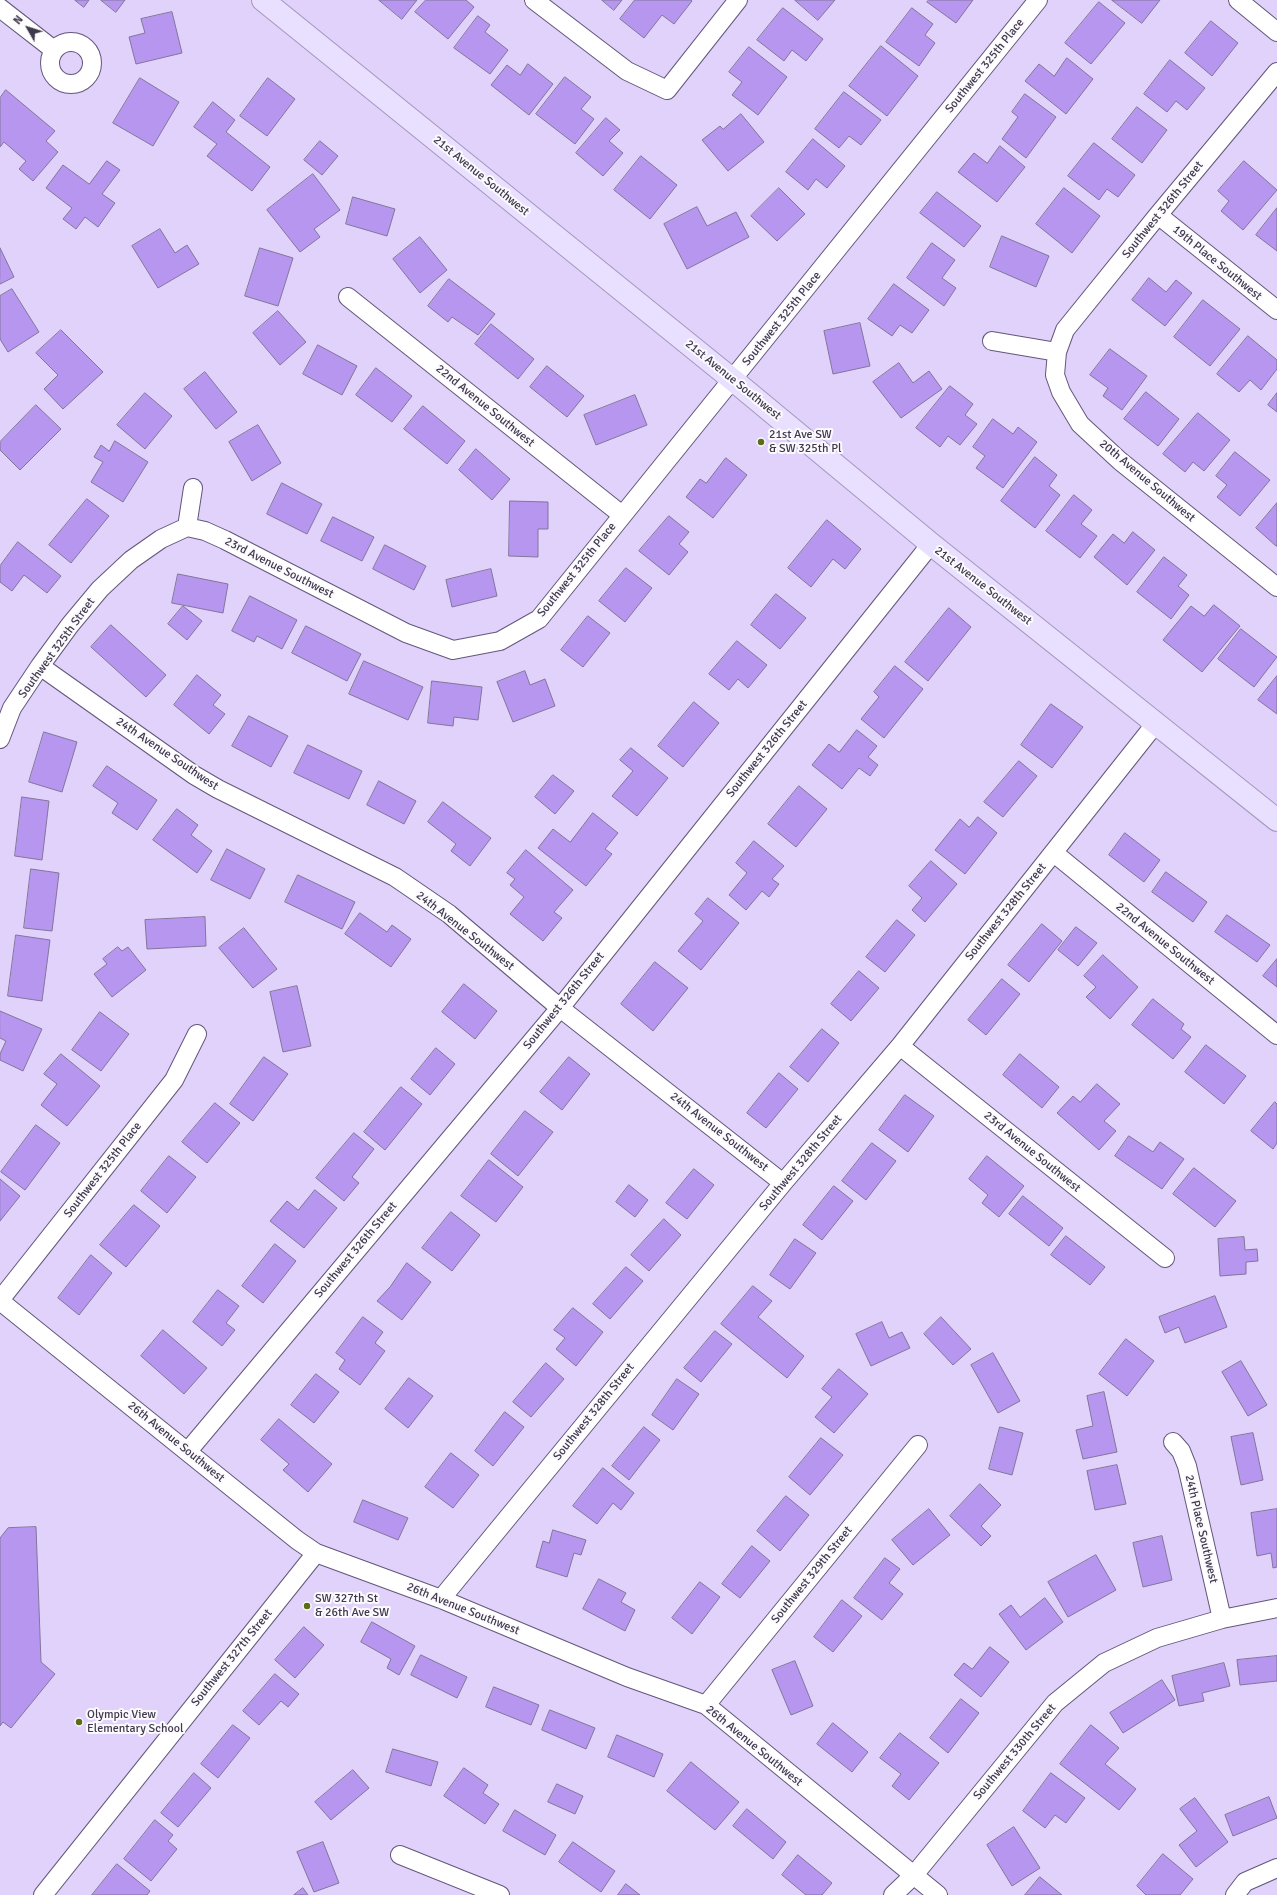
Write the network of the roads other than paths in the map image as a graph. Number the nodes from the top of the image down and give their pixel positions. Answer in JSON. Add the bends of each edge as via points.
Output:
{"nodes":[{"id":1,"x":263,"y":0,"type":"edge"},
{"id":2,"x":534,"y":0,"type":"edge"},
{"id":3,"x":738,"y":0,"type":"edge"},
{"id":4,"x":1038,"y":0,"type":"edge"},
{"id":5,"x":1238,"y":0,"type":"edge"},
{"id":6,"x":0,"y":8,"type":"edge"},
{"id":7,"x":1277,"y":32,"type":"edge"},
{"id":8,"x":54,"y":50,"type":"dead end"},
{"id":9,"x":1277,"y":72,"type":"edge"},
{"id":10,"x":1158,"y":215,"type":"junction"},
{"id":11,"x":348,"y":297,"type":"dead end"},
{"id":12,"x":1277,"y":310,"type":"edge"},
{"id":13,"x":992,"y":341,"type":"dead end"},
{"id":14,"x":1057,"y":352,"type":"junction"},
{"id":15,"x":733,"y":380,"type":"junction"},
{"id":16,"x":193,"y":488,"type":"dead end"},
{"id":17,"x":622,"y":515,"type":"junction"},
{"id":18,"x":187,"y":528,"type":"junction"},
{"id":19,"x":931,"y":544,"type":"junction"},
{"id":20,"x":1277,"y":587,"type":"edge"},
{"id":21,"x":406,"y":633,"type":"joint"},
{"id":22,"x":40,"y":666,"type":"junction"},
{"id":23,"x":1156,"y":723,"type":"junction"},
{"id":24,"x":0,"y":739,"type":"edge"},
{"id":25,"x":1277,"y":820,"type":"edge"},
{"id":26,"x":1054,"y":853,"type":"junction"},
{"id":27,"x":560,"y":1008,"type":"junction"},
{"id":28,"x":197,"y":1034,"type":"dead end"},
{"id":29,"x":1277,"y":1035,"type":"edge"},
{"id":30,"x":900,"y":1046,"type":"junction"},
{"id":31,"x":783,"y":1183,"type":"junction"},
{"id":32,"x":1165,"y":1258,"type":"dead end"},
{"id":33,"x":0,"y":1300,"type":"edge"},
{"id":34,"x":1173,"y":1442,"type":"dead end"},
{"id":35,"x":918,"y":1445,"type":"dead end"},
{"id":36,"x":188,"y":1451,"type":"junction"},
{"id":37,"x":316,"y":1553,"type":"junction"},
{"id":38,"x":441,"y":1599,"type":"junction"},
{"id":39,"x":1277,"y":1608,"type":"edge"},
{"id":40,"x":1222,"y":1619,"type":"junction"},
{"id":41,"x":706,"y":1705,"type":"junction"},
{"id":42,"x":400,"y":1855,"type":"dead end"},
{"id":43,"x":1277,"y":1868,"type":"edge"},
{"id":44,"x":914,"y":1875,"type":"junction"},
{"id":45,"x":43,"y":1895,"type":"edge"},
{"id":46,"x":500,"y":1895,"type":"edge"},
{"id":47,"x":893,"y":1895,"type":"edge"},
{"id":48,"x":938,"y":1895,"type":"edge"},
{"id":49,"x":1235,"y":1895,"type":"edge"}],
"edges":[{"from":1,"to":15,"type":"main road","name":"21st Avenue Southwest"},
{"from":2,"to":3,"type":"street","via":[[627,71],[667,90]]},
{"from":4,"to":15,"type":"street","name":"Southwest 325th Place"},
{"from":5,"to":7,"type":"street"},
{"from":6,"to":8,"type":"street"},
{"from":9,"to":10,"type":"street","name":"Southwest 326th Street"},
{"from":10,"to":12,"type":"street","name":"19th Place Southwest"},
{"from":10,"to":14,"type":"street","name":"Southwest 326th Street","via":[[1065,330]]},
{"from":11,"to":17,"type":"street","name":"22nd Avenue Southwest"},
{"from":13,"to":14,"type":"street"},
{"from":14,"to":20,"type":"street","name":"20th Avenue Southwest","via":[[1055,375],[1061,392],[1080,424],[1120,460]]},
{"from":15,"to":17,"type":"street","name":"Southwest 325th Place"},
{"from":15,"to":19,"type":"main road","name":"21st Avenue Southwest"},
{"from":16,"to":18,"type":"street"},
{"from":17,"to":21,"type":"street","name":"Southwest 325th Place","via":[[540,619],[500,641],[453,650]]},
{"from":18,"to":21,"type":"street","name":"23rd Avenue Southwest","via":[[205,531],[225,540]]},
{"from":18,"to":22,"type":"street","name":"Southwest 325th Street","via":[[161,539],[131,560],[100,589]]},
{"from":19,"to":23,"type":"main road","name":"21st Avenue Southwest"},
{"from":19,"to":27,"type":"street","name":"Southwest 326th Street"},
{"from":22,"to":24,"type":"street","name":"Southwest 325th Street","via":[[12,708]]},
{"from":22,"to":27,"type":"street","name":"24th Avenue Southwest","via":[[212,786],[395,877],[449,914]]},
{"from":23,"to":25,"type":"main road","name":"21st Avenue Southwest"},
{"from":23,"to":26,"type":"street","name":"Southwest 328th Street"},
{"from":26,"to":29,"type":"street","name":"22nd Avenue Southwest"},
{"from":26,"to":30,"type":"street","name":"Southwest 328th Street"},
{"from":27,"to":31,"type":"street","name":"24th Avenue Southwest"},
{"from":27,"to":36,"type":"street","name":"Southwest 326th Street"},
{"from":28,"to":33,"type":"street","name":"Southwest 325th Place","via":[[174,1080]]},
{"from":30,"to":31,"type":"street","name":"Southwest 328th Street"},
{"from":30,"to":32,"type":"street","name":"23rd Avenue Southwest"},
{"from":31,"to":38,"type":"street","name":"Southwest 328th Street"},
{"from":33,"to":36,"type":"street","name":"26th Avenue Southwest"},
{"from":34,"to":40,"type":"street","name":"24th Place Southwest","via":[[1181,1451],[1187,1466]]},
{"from":35,"to":41,"type":"street","name":"Southwest 329th Street"},
{"from":36,"to":37,"type":"street","name":"26th Avenue Southwest"},
{"from":37,"to":38,"type":"street","name":"26th Avenue Southwest"},
{"from":37,"to":45,"type":"street","name":"Southwest 327th Street"},
{"from":38,"to":41,"type":"street","name":"26th Avenue Southwest","via":[[627,1677]]},
{"from":39,"to":40,"type":"street","name":"Southwest 330th Street"},
{"from":40,"to":44,"type":"street","name":"Southwest 330th Street","via":[[1157,1638],[1104,1662],[1055,1703]]},
{"from":41,"to":44,"type":"street","name":"26th Avenue Southwest"},
{"from":42,"to":46,"type":"street"},
{"from":43,"to":49,"type":"street","via":[[1245,1882]]},
{"from":44,"to":47,"type":"street","name":"Southwest 330th Street"},
{"from":44,"to":48,"type":"street","name":"26th Avenue Southwest"}]}
